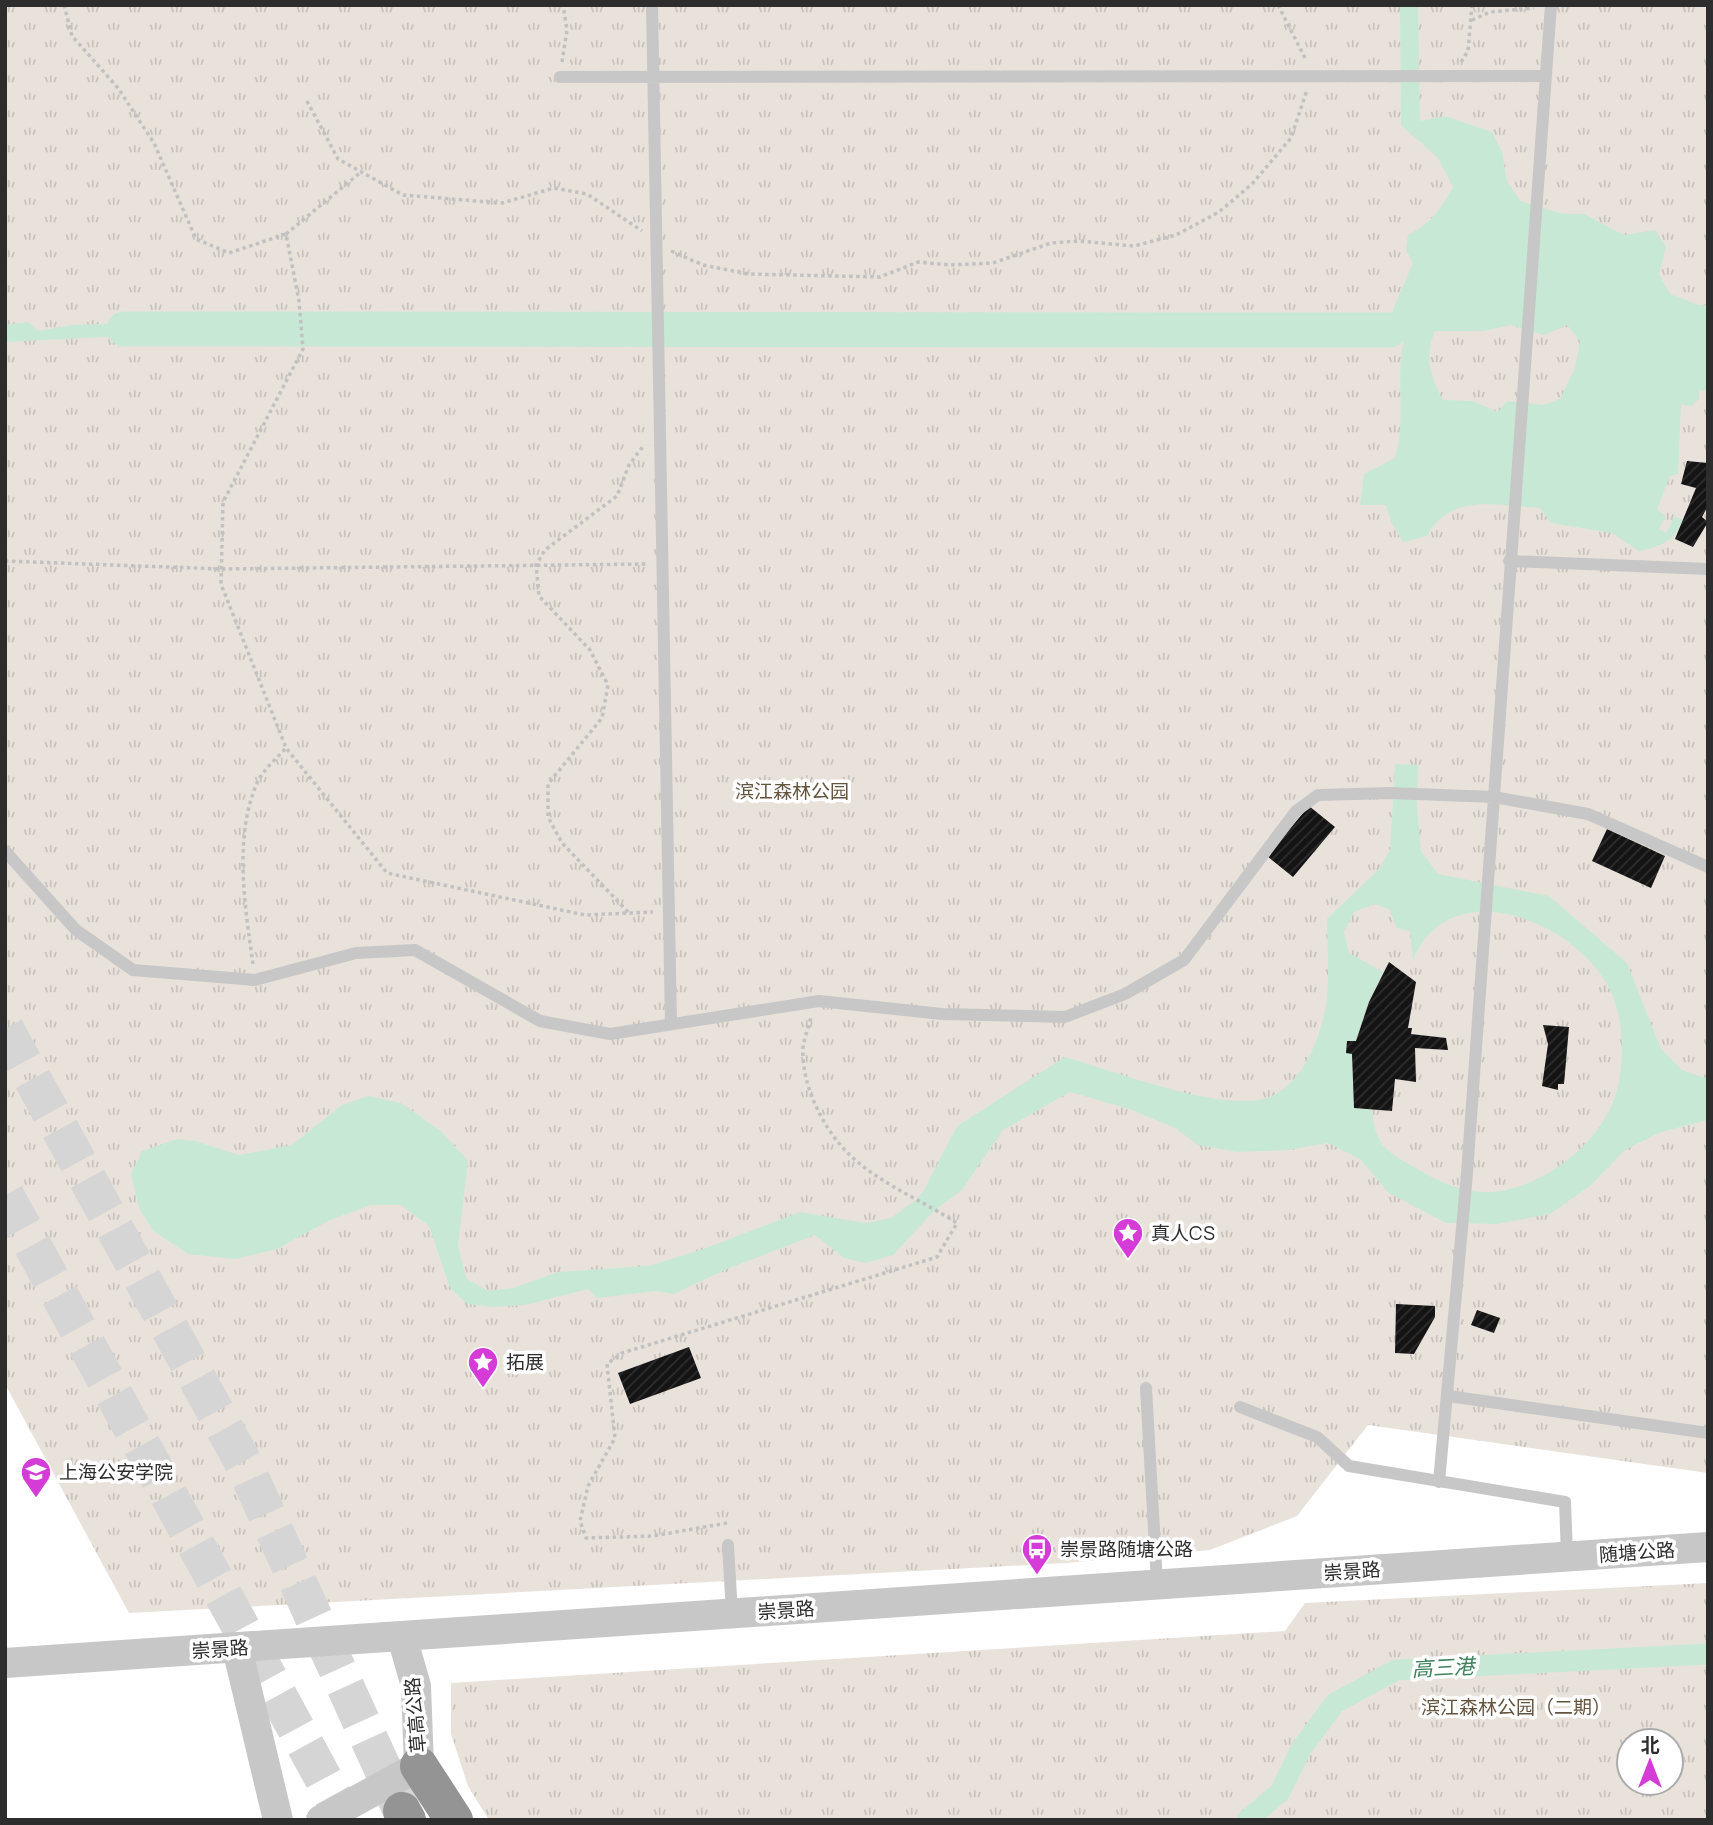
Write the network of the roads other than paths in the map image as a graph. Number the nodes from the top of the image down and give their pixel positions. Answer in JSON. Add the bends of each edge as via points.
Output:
{"nodes":[{"id":1,"x":652,"y":5,"type":"edge"},
{"id":2,"x":1551,"y":7,"type":"edge"},
{"id":3,"x":653,"y":75,"type":"junction"},
{"id":4,"x":1546,"y":76,"type":"junction"},
{"id":5,"x":560,"y":78,"type":"road end"},
{"id":6,"x":1509,"y":561,"type":"junction"},
{"id":7,"x":1708,"y":569,"type":"edge"},
{"id":8,"x":1494,"y":797,"type":"junction"},
{"id":9,"x":5,"y":851,"type":"edge"},
{"id":10,"x":1708,"y":867,"type":"edge"},
{"id":11,"x":671,"y":1024,"type":"junction"},
{"id":12,"x":1146,"y":1388,"type":"dead end"},
{"id":13,"x":1448,"y":1395,"type":"junction"},
{"id":14,"x":1240,"y":1407,"type":"dead end"},
{"id":15,"x":1708,"y":1433,"type":"edge"},
{"id":16,"x":1439,"y":1482,"type":"junction"},
{"id":17,"x":728,"y":1545,"type":"dead end"},
{"id":18,"x":1708,"y":1547,"type":"edge"},
{"id":19,"x":1567,"y":1556,"type":"junction"},
{"id":20,"x":1157,"y":1585,"type":"junction"},
{"id":21,"x":732,"y":1614,"type":"junction"},
{"id":22,"x":402,"y":1637,"type":"junction"},
{"id":23,"x":237,"y":1648,"type":"junction"},
{"id":24,"x":5,"y":1663,"type":"edge"},
{"id":25,"x":419,"y":1766,"type":"junction"},
{"id":26,"x":278,"y":1820,"type":"edge"},
{"id":27,"x":321,"y":1820,"type":"edge"},
{"id":28,"x":454,"y":1820,"type":"edge"}],
"edges":[{"from":1,"to":3,"type":"lane"},
{"from":2,"to":4,"type":"lane"},
{"from":3,"to":4,"type":"lane"},
{"from":3,"to":5,"type":"lane"},
{"from":3,"to":11,"type":"lane"},
{"from":4,"to":6,"type":"lane"},
{"from":6,"to":7,"type":"lane"},
{"from":6,"to":8,"type":"lane"},
{"from":8,"to":10,"type":"lane","via":[[1588,814]]},
{"from":8,"to":11,"type":"lane","via":[[1318,795],[1296,811],[1184,960],[1125,994],[1065,1017],[942,1014],[816,1001]]},
{"from":8,"to":13,"type":"lane"},
{"from":9,"to":11,"type":"lane","via":[[76,930],[133,970],[255,979],[356,953],[415,950],[540,1021],[610,1034]]},
{"from":12,"to":20,"type":"lane"},
{"from":13,"to":15,"type":"lane"},
{"from":13,"to":16,"type":"lane"},
{"from":14,"to":16,"type":"lane","via":[[1317,1437],[1349,1466]]},
{"from":16,"to":19,"type":"lane","via":[[1565,1502]]},
{"from":17,"to":21,"type":"lane"},
{"from":18,"to":19,"type":"street","name":"随塘公路"},
{"from":19,"to":20,"type":"street","name":"崇景路"},
{"from":20,"to":21,"type":"street","name":"崇景路"},
{"from":21,"to":22,"type":"street","name":"崇景路"},
{"from":22,"to":23,"type":"street","name":"崇景路"},
{"from":22,"to":25,"type":"street","name":"草高公路","via":[[416,1686]]},
{"from":23,"to":24,"type":"street","name":"崇景路"},
{"from":23,"to":26,"type":"street"},
{"from":25,"to":27,"type":"street","name":"草高公路"},
{"from":25,"to":28,"type":"highway"}]}
